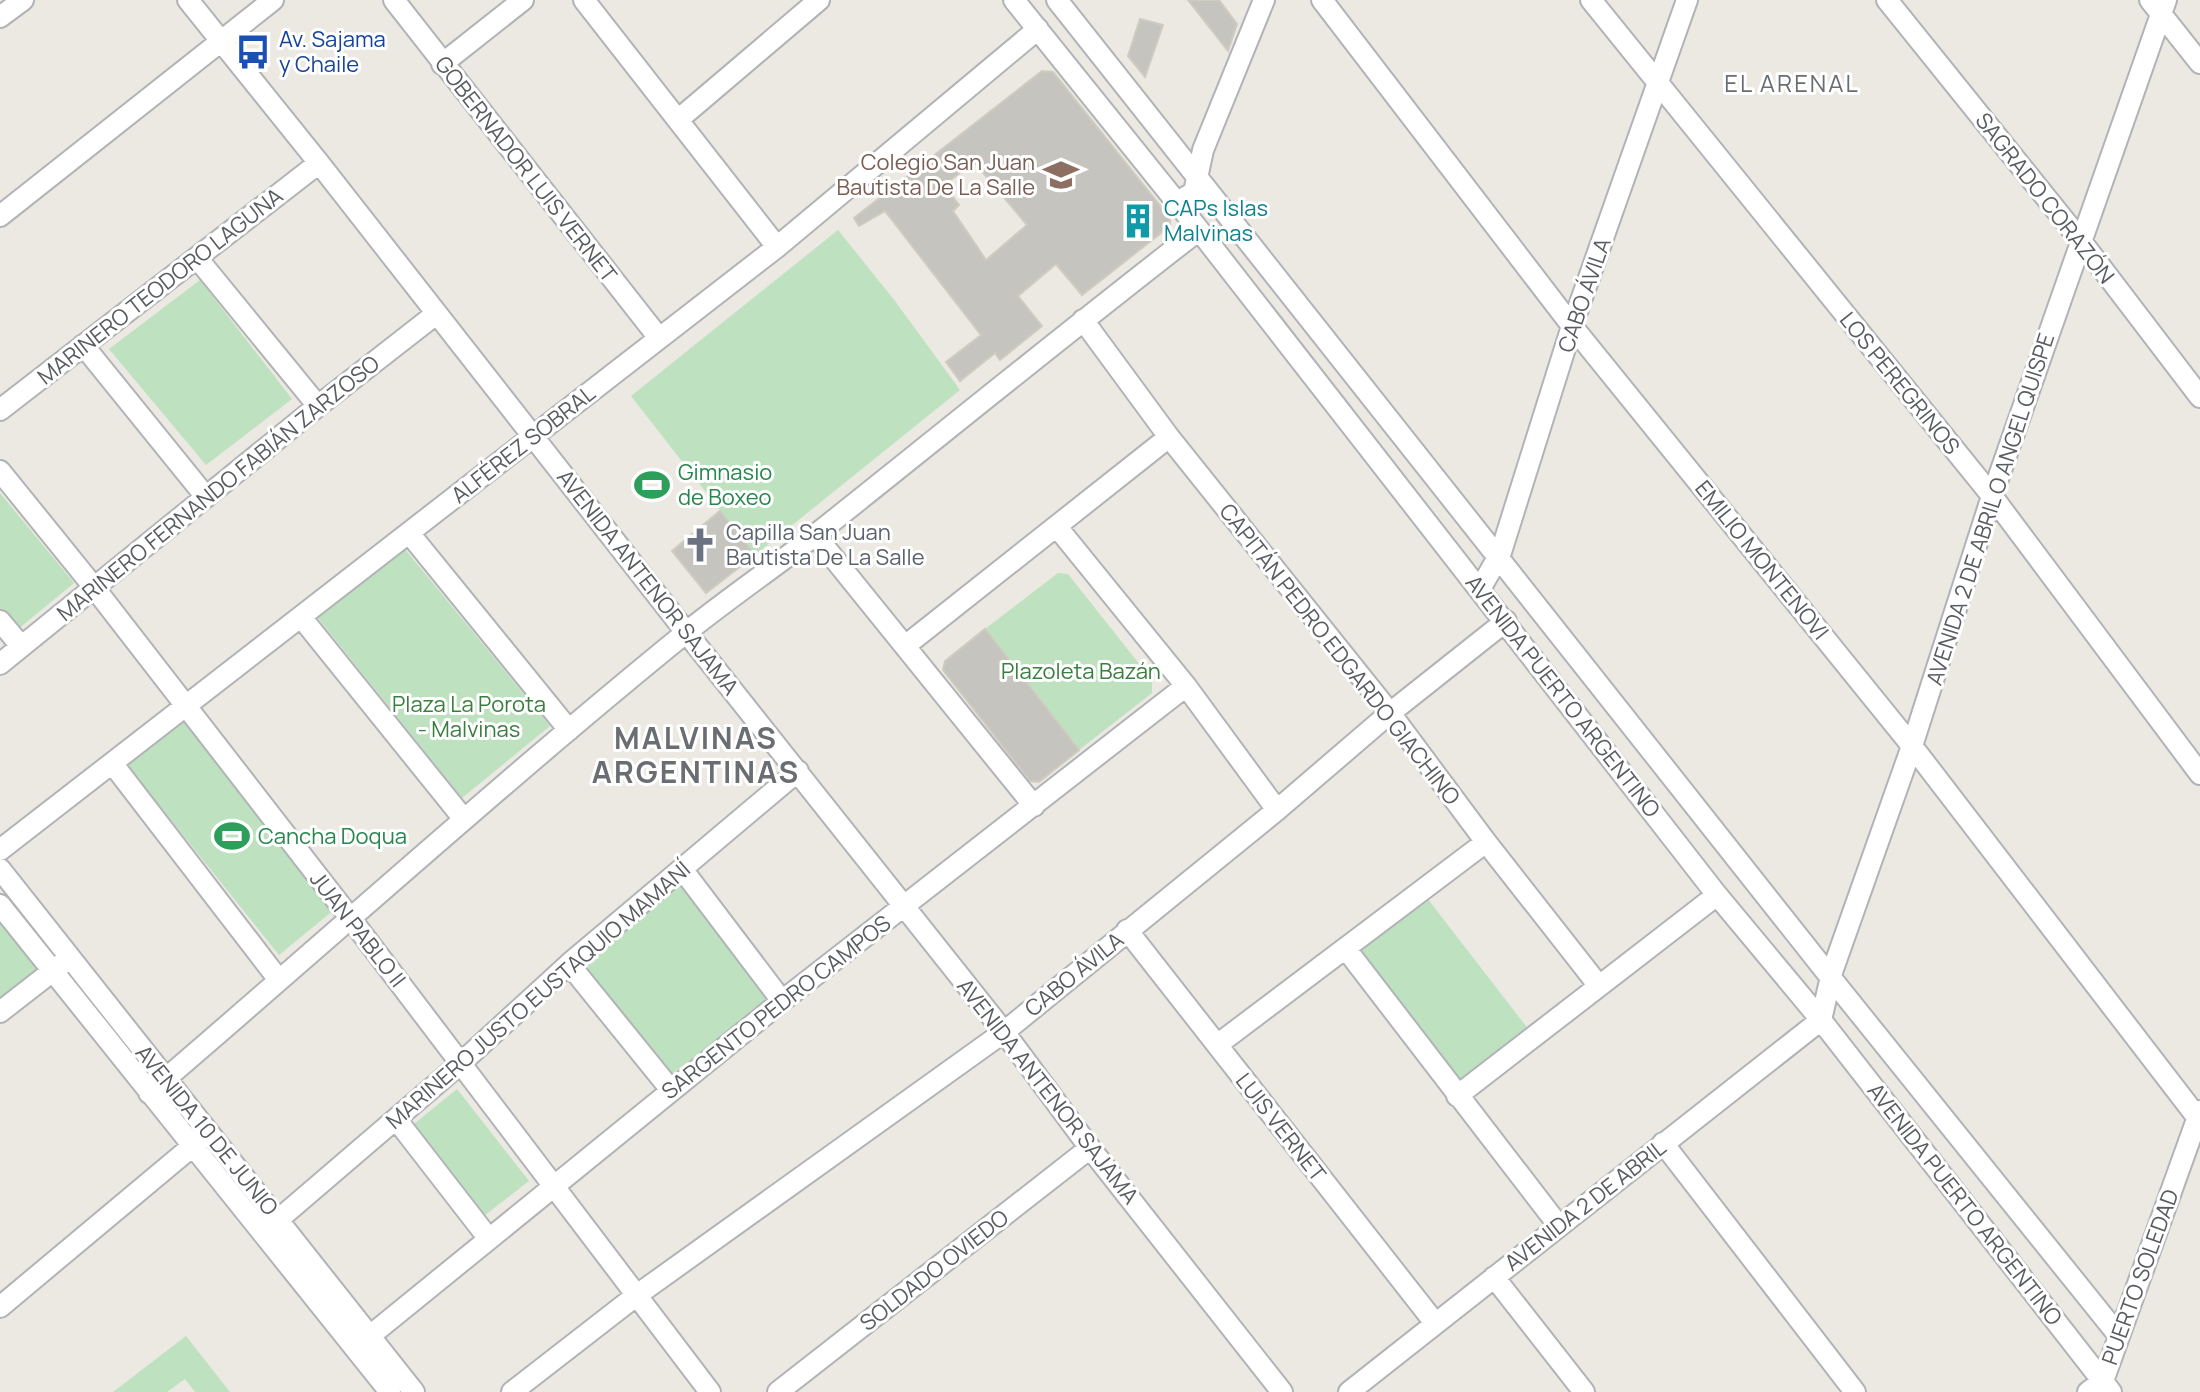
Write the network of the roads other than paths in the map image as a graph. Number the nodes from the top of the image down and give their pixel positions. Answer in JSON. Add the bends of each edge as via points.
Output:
{"nodes":[{"id":1,"x":23,"y":0,"type":"edge"},
{"id":2,"x":188,"y":0,"type":"edge"},
{"id":3,"x":273,"y":0,"type":"edge"},
{"id":4,"x":394,"y":0,"type":"edge"},
{"id":5,"x":523,"y":0,"type":"edge"},
{"id":6,"x":584,"y":0,"type":"edge"},
{"id":7,"x":819,"y":0,"type":"edge"},
{"id":8,"x":1014,"y":0,"type":"edge"},
{"id":9,"x":1057,"y":0,"type":"edge"},
{"id":10,"x":1264,"y":0,"type":"edge"},
{"id":11,"x":1322,"y":0,"type":"edge"},
{"id":12,"x":1591,"y":0,"type":"edge"},
{"id":13,"x":1687,"y":0,"type":"edge"},
{"id":14,"x":1887,"y":0,"type":"edge"},
{"id":15,"x":2159,"y":4,"type":"edge"},
{"id":16,"x":0,"y":15,"type":"edge"},
{"id":17,"x":1038,"y":29,"type":"junction"},
{"id":18,"x":220,"y":42,"type":"junction"},
{"id":19,"x":2200,"y":63,"type":"edge"},
{"id":20,"x":442,"y":64,"type":"junction"},
{"id":21,"x":1658,"y":83,"type":"junction"},
{"id":22,"x":679,"y":119,"type":"junction"},
{"id":23,"x":319,"y":163,"type":"junction"},
{"id":24,"x":1197,"y":177,"type":"junction"},
{"id":25,"x":1176,"y":203,"type":"junction"},
{"id":26,"x":0,"y":216,"type":"edge"},
{"id":27,"x":1199,"y":230,"type":"junction"},
{"id":28,"x":2081,"y":241,"type":"junction"},
{"id":29,"x":777,"y":247,"type":"junction"},
{"id":30,"x":197,"y":258,"type":"junction"},
{"id":31,"x":436,"y":314,"type":"junction"},
{"id":32,"x":1083,"y":320,"type":"junction"},
{"id":33,"x":1572,"y":326,"type":"junction"},
{"id":34,"x":659,"y":338,"type":"junction"},
{"id":35,"x":83,"y":345,"type":"junction"},
{"id":36,"x":2200,"y":397,"type":"edge"},
{"id":37,"x":318,"y":406,"type":"junction"},
{"id":38,"x":0,"y":410,"type":"edge"},
{"id":39,"x":533,"y":436,"type":"junction"},
{"id":40,"x":1169,"y":437,"type":"junction"},
{"id":41,"x":0,"y":471,"type":"edge"},
{"id":42,"x":1992,"y":496,"type":"junction"},
{"id":43,"x":206,"y":497,"type":"junction"},
{"id":44,"x":1057,"y":527,"type":"junction"},
{"id":45,"x":409,"y":533,"type":"junction"},
{"id":46,"x":815,"y":535,"type":"junction"},
{"id":47,"x":1498,"y":557,"type":"junction"},
{"id":48,"x":93,"y":586,"type":"junction"},
{"id":49,"x":1480,"y":589,"type":"junction"},
{"id":50,"x":301,"y":617,"type":"junction"},
{"id":51,"x":0,"y":621,"type":"edge"},
{"id":52,"x":1506,"y":621,"type":"junction"},
{"id":53,"x":686,"y":632,"type":"junction"},
{"id":54,"x":21,"y":646,"type":"junction"},
{"id":55,"x":905,"y":646,"type":"junction"},
{"id":56,"x":0,"y":664,"type":"edge"},
{"id":57,"x":1186,"y":686,"type":"junction"},
{"id":58,"x":185,"y":707,"type":"junction"},
{"id":59,"x":1390,"y":713,"type":"junction"},
{"id":60,"x":569,"y":730,"type":"junction"},
{"id":61,"x":1912,"y":746,"type":"junction"},
{"id":62,"x":112,"y":763,"type":"junction"},
{"id":63,"x":798,"y":771,"type":"junction"},
{"id":64,"x":2200,"y":774,"type":"edge"},
{"id":65,"x":1034,"y":806,"type":"junction"},
{"id":66,"x":1277,"y":810,"type":"junction"},
{"id":67,"x":463,"y":818,"type":"junction"},
{"id":68,"x":1486,"y":842,"type":"junction"},
{"id":69,"x":0,"y":850,"type":"edge"},
{"id":70,"x":0,"y":869,"type":"edge"},
{"id":71,"x":682,"y":869,"type":"junction"},
{"id":72,"x":1717,"y":895,"type":"junction"},
{"id":73,"x":0,"y":905,"type":"edge"},
{"id":74,"x":904,"y":906,"type":"junction"},
{"id":75,"x":351,"y":919,"type":"junction"},
{"id":76,"x":1127,"y":930,"type":"junction"},
{"id":77,"x":1346,"y":949,"type":"junction"},
{"id":78,"x":70,"y":957,"type":"junction"},
{"id":79,"x":569,"y":964,"type":"junction"},
{"id":80,"x":52,"y":971,"type":"junction"},
{"id":81,"x":1831,"y":978,"type":"junction"},
{"id":82,"x":279,"y":980,"type":"junction"},
{"id":83,"x":1599,"y":986,"type":"junction"},
{"id":84,"x":782,"y":1001,"type":"junction"},
{"id":85,"x":0,"y":1012,"type":"edge"},
{"id":86,"x":1821,"y":1020,"type":"junction"},
{"id":87,"x":1004,"y":1032,"type":"junction"},
{"id":88,"x":1217,"y":1045,"type":"junction"},
{"id":89,"x":461,"y":1063,"type":"junction"},
{"id":90,"x":157,"y":1086,"type":"junction"},
{"id":91,"x":671,"y":1090,"type":"junction"},
{"id":92,"x":1457,"y":1096,"type":"junction"},
{"id":93,"x":2199,"y":1116,"type":"edge"},
{"id":94,"x":396,"y":1119,"type":"junction"},
{"id":95,"x":199,"y":1140,"type":"junction"},
{"id":96,"x":1663,"y":1143,"type":"junction"},
{"id":97,"x":1090,"y":1148,"type":"junction"},
{"id":98,"x":554,"y":1187,"type":"junction"},
{"id":99,"x":279,"y":1219,"type":"junction"},
{"id":100,"x":1559,"y":1226,"type":"junction"},
{"id":101,"x":489,"y":1239,"type":"junction"},
{"id":102,"x":1494,"y":1277,"type":"junction"},
{"id":103,"x":637,"y":1295,"type":"junction"},
{"id":104,"x":0,"y":1307,"type":"edge"},
{"id":105,"x":1435,"y":1323,"type":"junction"},
{"id":106,"x":371,"y":1335,"type":"junction"},
{"id":107,"x":2119,"y":1336,"type":"junction"},
{"id":108,"x":2101,"y":1388,"type":"edge"},
{"id":109,"x":390,"y":1392,"type":"edge"},
{"id":110,"x":414,"y":1392,"type":"edge"},
{"id":111,"x":512,"y":1392,"type":"edge"},
{"id":112,"x":710,"y":1392,"type":"edge"},
{"id":113,"x":778,"y":1392,"type":"edge"},
{"id":114,"x":1282,"y":1392,"type":"edge"},
{"id":115,"x":1349,"y":1392,"type":"edge"},
{"id":116,"x":1584,"y":1392,"type":"edge"},
{"id":117,"x":1855,"y":1392,"type":"edge"}],
"edges":[{"from":1,"to":16,"type":"street"},
{"from":2,"to":18,"type":"street","name":"AVENIDA ANTENOR SAJAMA"},
{"from":3,"to":18,"type":"street"},
{"from":4,"to":20,"type":"street","name":"GOBERNADOR LUIS VERNET"},
{"from":5,"to":20,"type":"street"},
{"from":6,"to":22,"type":"street"},
{"from":7,"to":22,"type":"street"},
{"from":8,"to":17,"type":"street","name":"AVENIDA PUERTO ARGENTINO"},
{"from":9,"to":24,"type":"street","name":"AVENIDA PUERTO ARGENTINO"},
{"from":10,"to":24,"type":"street"},
{"from":11,"to":33,"type":"street","name":"EMILIO MONTENOVI"},
{"from":12,"to":21,"type":"street","name":"LOS PEREGRINOS"},
{"from":13,"to":21,"type":"street","name":"CABO ÁVILA"},
{"from":14,"to":28,"type":"street","name":"SAGRADO CORAZÓN"},
{"from":15,"to":19,"type":"street"},
{"from":15,"to":28,"type":"street","name":"AVENIDA 2 DE ABRIL O ANGEL QUISPE"},
{"from":17,"to":25,"type":"street","name":"AVENIDA PUERTO ARGENTINO"},
{"from":17,"to":29,"type":"street","name":"ALFÉREZ SOBRAL"},
{"from":18,"to":23,"type":"street","name":"AVENIDA ANTENOR SAJAMA"},
{"from":18,"to":26,"type":"street"},
{"from":20,"to":34,"type":"street","name":"GOBERNADOR LUIS VERNET"},
{"from":21,"to":33,"type":"street","name":"CABO ÁVILA"},
{"from":21,"to":42,"type":"street","name":"LOS PEREGRINOS"},
{"from":22,"to":29,"type":"street"},
{"from":23,"to":30,"type":"street","name":"MARINERO TEODORO LAGUNA"},
{"from":23,"to":31,"type":"street","name":"AVENIDA ANTENOR SAJAMA"},
{"from":24,"to":25,"type":"street","via":[[1194,192]]},
{"from":24,"to":47,"type":"street","name":"AVENIDA PUERTO ARGENTINO"},
{"from":25,"to":27,"type":"street","name":"AVENIDA PUERTO ARGENTINO"},
{"from":27,"to":32,"type":"street"},
{"from":27,"to":49,"type":"street","name":"AVENIDA PUERTO ARGENTINO"},
{"from":28,"to":36,"type":"street","name":"SAGRADO CORAZÓN"},
{"from":28,"to":42,"type":"street","name":"AVENIDA 2 DE ABRIL O ANGEL QUISPE"},
{"from":29,"to":34,"type":"street","name":"ALFÉREZ SOBRAL"},
{"from":30,"to":35,"type":"street","name":"MARINERO TEODORO LAGUNA"},
{"from":30,"to":37,"type":"street"},
{"from":31,"to":37,"type":"street","name":"MARINERO FERNANDO FABIÁN ZARZOSO"},
{"from":31,"to":39,"type":"street","name":"AVENIDA ANTENOR SAJAMA"},
{"from":32,"to":40,"type":"street","name":"CAPITÁN PEDRO EDGARDO GIACHINO"},
{"from":32,"to":46,"type":"street"},
{"from":33,"to":47,"type":"street","name":"CABO ÁVILA"},
{"from":33,"to":61,"type":"street","name":"EMILIO MONTENOVI"},
{"from":34,"to":39,"type":"street","name":"ALFÉREZ SOBRAL"},
{"from":35,"to":38,"type":"street","name":"MARINERO TEODORO LAGUNA"},
{"from":35,"to":43,"type":"street"},
{"from":37,"to":43,"type":"street","name":"MARINERO FERNANDO FABIÁN ZARZOSO"},
{"from":39,"to":45,"type":"street","name":"ALFÉREZ SOBRAL"},
{"from":39,"to":53,"type":"street","name":"AVENIDA ANTENOR SAJAMA"},
{"from":40,"to":44,"type":"street"},
{"from":40,"to":59,"type":"street","name":"CAPITÁN PEDRO EDGARDO GIACHINO"},
{"from":41,"to":48,"type":"street","name":"JUAN PABLO II"},
{"from":42,"to":61,"type":"street","name":"AVENIDA 2 DE ABRIL O ANGEL QUISPE"},
{"from":42,"to":64,"type":"street","name":"LOS PEREGRINOS"},
{"from":43,"to":48,"type":"street","name":"MARINERO FERNANDO FABIÁN ZARZOSO"},
{"from":44,"to":55,"type":"street"},
{"from":44,"to":57,"type":"street"},
{"from":45,"to":50,"type":"street","name":"ALFÉREZ SOBRAL"},
{"from":45,"to":60,"type":"street"},
{"from":46,"to":53,"type":"street"},
{"from":46,"to":55,"type":"street"},
{"from":47,"to":49,"type":"street","name":"CABO ÁVILA"},
{"from":47,"to":81,"type":"street","name":"AVENIDA PUERTO ARGENTINO"},
{"from":48,"to":54,"type":"street","name":"MARINERO FERNANDO FABIÁN ZARZOSO"},
{"from":48,"to":58,"type":"street","name":"JUAN PABLO II"},
{"from":49,"to":52,"type":"street","name":"AVENIDA PUERTO ARGENTINO"},
{"from":50,"to":58,"type":"street","name":"ALFÉREZ SOBRAL"},
{"from":50,"to":67,"type":"street"},
{"from":51,"to":54,"type":"street"},
{"from":52,"to":59,"type":"street","name":"CABO ÁVILA"},
{"from":52,"to":72,"type":"street","name":"AVENIDA PUERTO ARGENTINO"},
{"from":53,"to":60,"type":"street"},
{"from":53,"to":63,"type":"street","name":"AVENIDA ANTENOR SAJAMA"},
{"from":54,"to":56,"type":"street","name":"MARINERO FERNANDO FABIÁN ZARZOSO"},
{"from":55,"to":65,"type":"street"},
{"from":57,"to":65,"type":"street","name":"SARGENTO PEDRO CAMPOS"},
{"from":57,"to":66,"type":"street"},
{"from":58,"to":62,"type":"street","name":"ALFÉREZ SOBRAL"},
{"from":58,"to":75,"type":"street","name":"JUAN PABLO II"},
{"from":59,"to":66,"type":"street","name":"CABO ÁVILA"},
{"from":59,"to":68,"type":"street","name":"CAPITÁN PEDRO EDGARDO GIACHINO"},
{"from":60,"to":67,"type":"street"},
{"from":61,"to":81,"type":"street","name":"AVENIDA 2 DE ABRIL O ANGEL QUISPE"},
{"from":61,"to":93,"type":"street","name":"EMILIO MONTENOVI"},
{"from":62,"to":69,"type":"street","name":"ALFÉREZ SOBRAL"},
{"from":62,"to":82,"type":"street"},
{"from":63,"to":71,"type":"street","name":"MARINERO JUSTO EUSTAQUIO MAMANÍ"},
{"from":63,"to":74,"type":"street","name":"AVENIDA ANTENOR SAJAMA"},
{"from":65,"to":74,"type":"street","name":"SARGENTO PEDRO CAMPOS"},
{"from":66,"to":76,"type":"street","name":"CABO ÁVILA"},
{"from":67,"to":75,"type":"street"},
{"from":68,"to":77,"type":"street"},
{"from":68,"to":83,"type":"street","name":"CAPITÁN PEDRO EDGARDO GIACHINO"},
{"from":70,"to":78,"type":"street","name":"AVENIDA 10 DE JUNIO"},
{"from":71,"to":79,"type":"street","name":"MARINERO JUSTO EUSTAQUIO MAMANÍ"},
{"from":71,"to":84,"type":"street"},
{"from":72,"to":83,"type":"street"},
{"from":72,"to":86,"type":"street","name":"AVENIDA PUERTO ARGENTINO"},
{"from":73,"to":80,"type":"street","name":"AVENIDA 10 DE JUNIO"},
{"from":74,"to":84,"type":"street","name":"SARGENTO PEDRO CAMPOS"},
{"from":74,"to":87,"type":"street","name":"AVENIDA ANTENOR SAJAMA"},
{"from":75,"to":82,"type":"street"},
{"from":75,"to":89,"type":"street","name":"JUAN PABLO II"},
{"from":76,"to":87,"type":"street","name":"CABO ÁVILA"},
{"from":76,"to":88,"type":"street","name":"LUIS VERNET"},
{"from":77,"to":88,"type":"street"},
{"from":77,"to":92,"type":"street"},
{"from":78,"to":80,"type":"street"},
{"from":78,"to":90,"type":"street","name":"AVENIDA 10 DE JUNIO"},
{"from":79,"to":89,"type":"street","name":"MARINERO JUSTO EUSTAQUIO MAMANÍ"},
{"from":79,"to":91,"type":"street"},
{"from":80,"to":85,"type":"street"},
{"from":80,"to":90,"type":"street","name":"AVENIDA 10 DE JUNIO"},
{"from":81,"to":86,"type":"street","name":"AVENIDA 2 DE ABRIL O ANGEL QUISPE"},
{"from":81,"to":107,"type":"street","name":"AVENIDA PUERTO ARGENTINO"},
{"from":82,"to":90,"type":"street"},
{"from":83,"to":92,"type":"street"},
{"from":84,"to":91,"type":"street","name":"SARGENTO PEDRO CAMPOS"},
{"from":86,"to":96,"type":"street","name":"AVENIDA 2 DE ABRIL"},
{"from":86,"to":108,"type":"street","name":"AVENIDA PUERTO ARGENTINO"},
{"from":87,"to":97,"type":"street","name":"AVENIDA ANTENOR SAJAMA"},
{"from":87,"to":103,"type":"street","name":"CABO ÁVILA"},
{"from":88,"to":105,"type":"street","name":"LUIS VERNET"},
{"from":89,"to":94,"type":"street","name":"MARINERO JUSTO EUSTAQUIO MAMANÍ"},
{"from":89,"to":98,"type":"street","name":"JUAN PABLO II"},
{"from":90,"to":95,"type":"street","name":"AVENIDA 10 DE JUNIO"},
{"from":91,"to":98,"type":"street","name":"SARGENTO PEDRO CAMPOS"},
{"from":92,"to":100,"type":"street"},
{"from":93,"to":107,"type":"street","name":"PUERTO SOLEDAD"},
{"from":94,"to":99,"type":"street","name":"MARINERO JUSTO EUSTAQUIO MAMANÍ"},
{"from":94,"to":101,"type":"street"},
{"from":95,"to":99,"type":"street","name":"AVENIDA 10 DE JUNIO"},
{"from":95,"to":104,"type":"street"},
{"from":95,"to":109,"type":"street","name":"AVENIDA 10 DE JUNIO"},
{"from":96,"to":100,"type":"street","name":"AVENIDA 2 DE ABRIL"},
{"from":96,"to":117,"type":"street"},
{"from":97,"to":113,"type":"street","name":"SOLDADO OVIEDO"},
{"from":97,"to":114,"type":"street","name":"AVENIDA ANTENOR SAJAMA"},
{"from":98,"to":101,"type":"street","name":"SARGENTO PEDRO CAMPOS"},
{"from":98,"to":103,"type":"street","name":"JUAN PABLO II"},
{"from":99,"to":106,"type":"street","name":"AVENIDA 10 DE JUNIO"},
{"from":100,"to":102,"type":"street","name":"AVENIDA 2 DE ABRIL"},
{"from":101,"to":106,"type":"street","name":"SARGENTO PEDRO CAMPOS"},
{"from":102,"to":105,"type":"street","name":"AVENIDA 2 DE ABRIL"},
{"from":102,"to":116,"type":"street"},
{"from":103,"to":111,"type":"street","name":"CABO ÁVILA"},
{"from":103,"to":112,"type":"street","name":"JUAN PABLO II"},
{"from":105,"to":115,"type":"street","name":"AVENIDA 2 DE ABRIL"},
{"from":106,"to":110,"type":"street","name":"AVENIDA 10 DE JUNIO"},
{"from":107,"to":108,"type":"street","name":"PUERTO SOLEDAD"}]}
